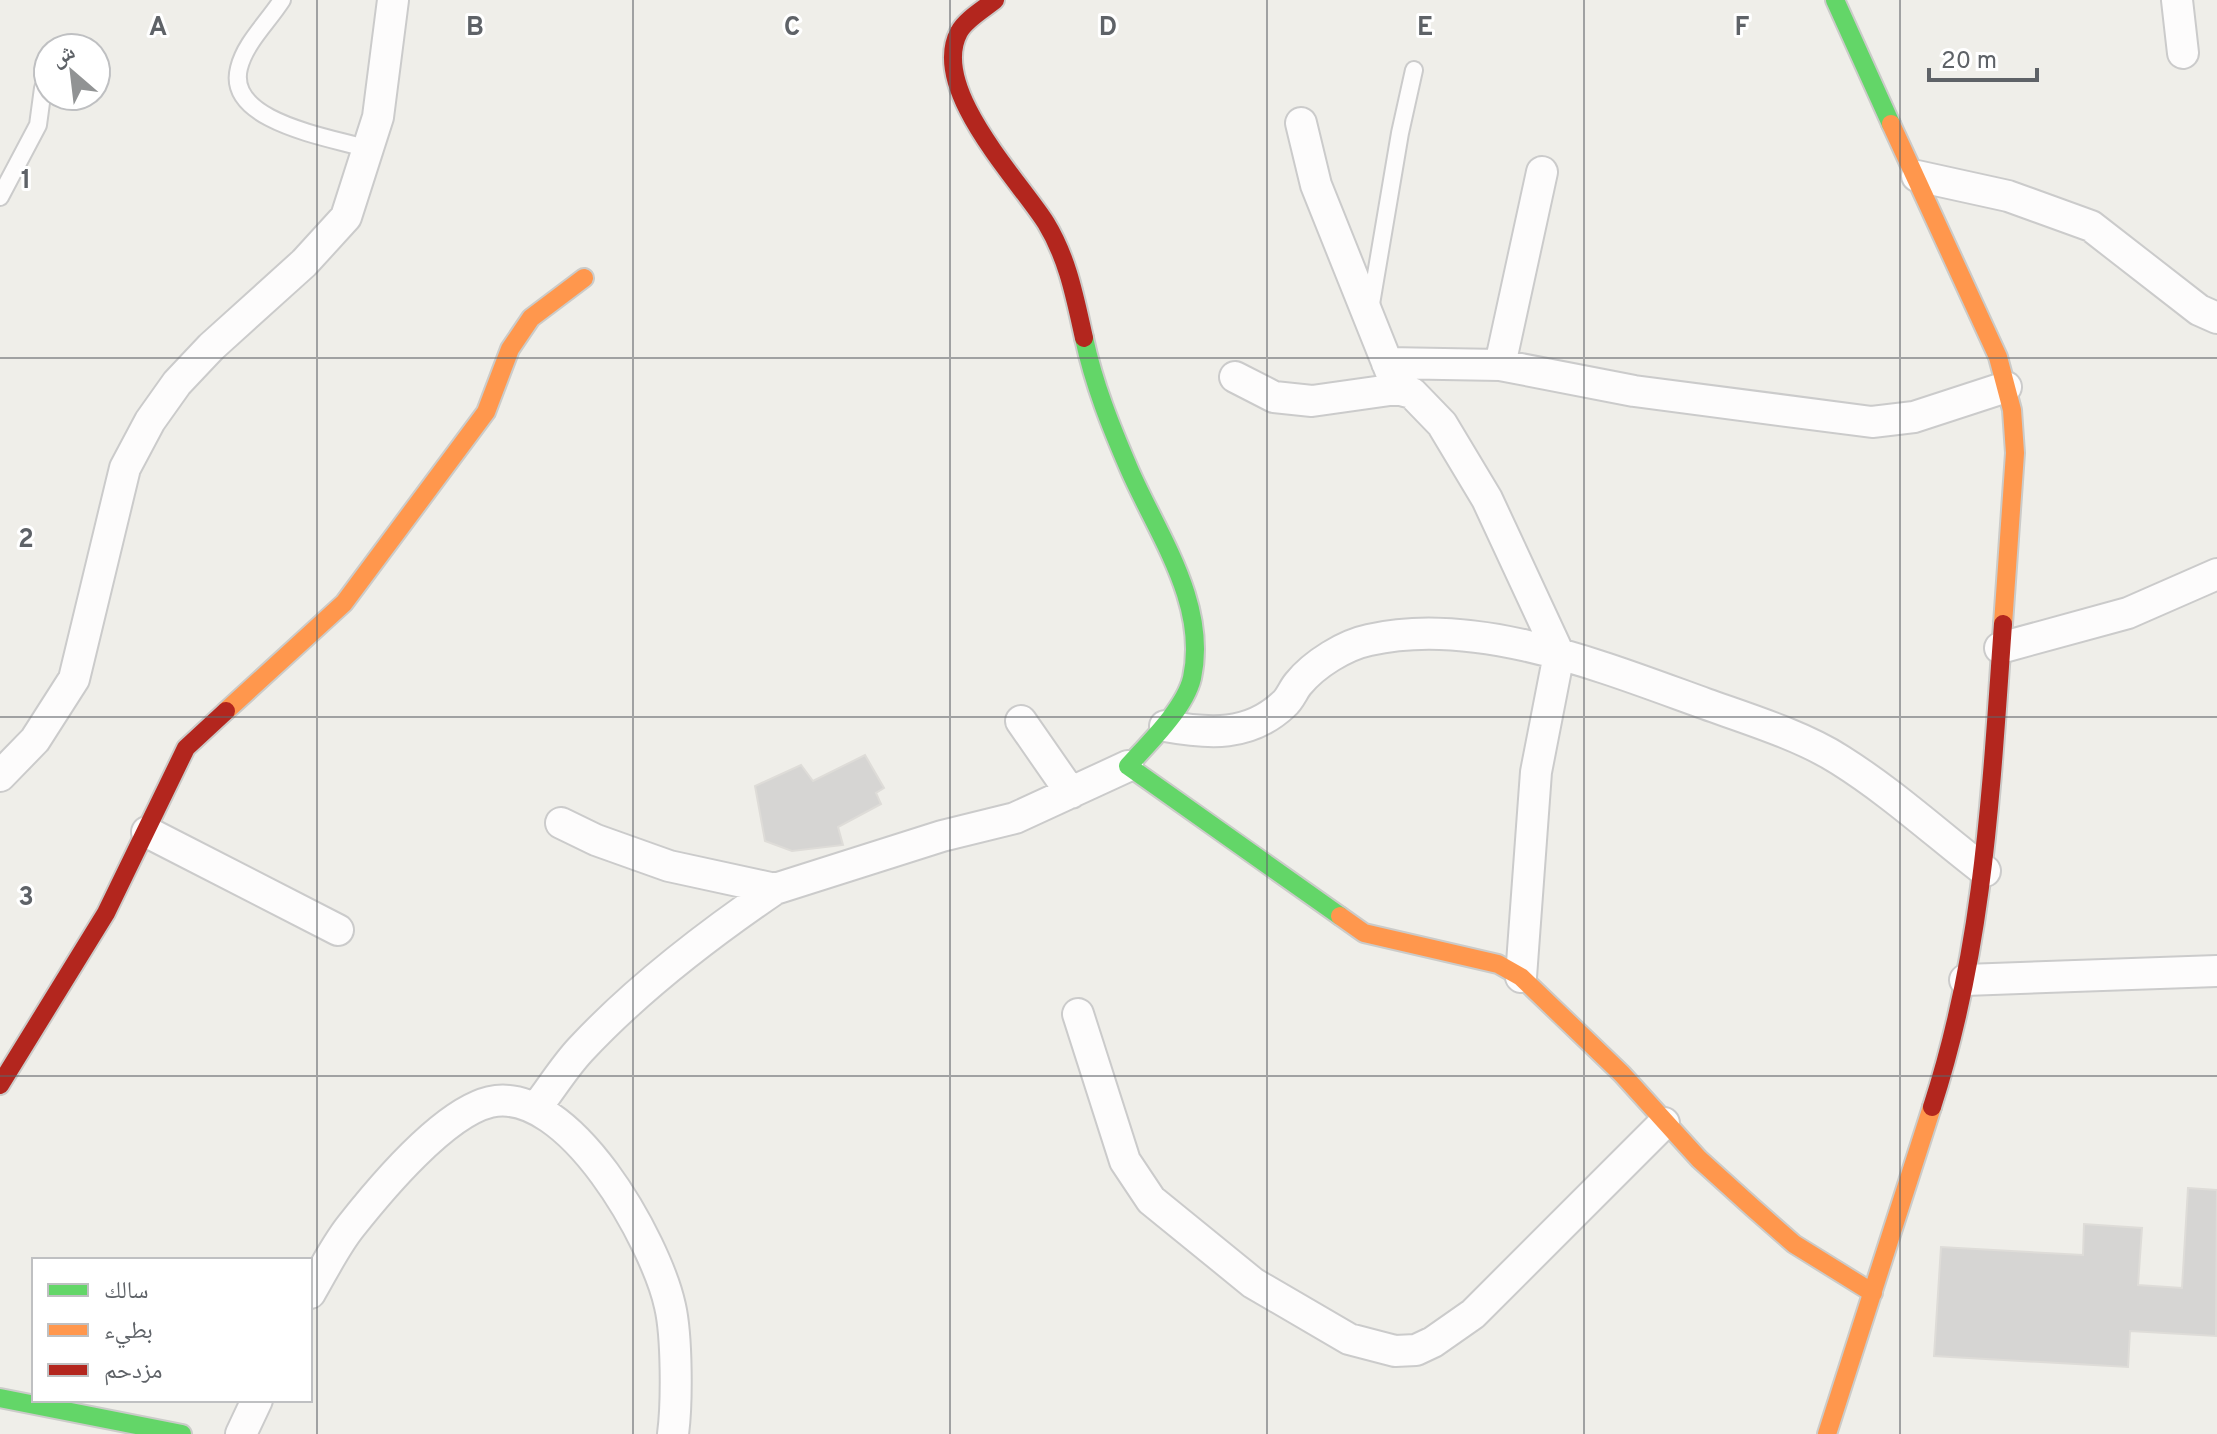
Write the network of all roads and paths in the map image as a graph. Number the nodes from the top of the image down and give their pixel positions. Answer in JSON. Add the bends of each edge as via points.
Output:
{"nodes":[{"id":1,"x":282,"y":0,"type":"edge"},
{"id":2,"x":393,"y":0,"type":"edge"},
{"id":3,"x":995,"y":0,"type":"edge"},
{"id":4,"x":1835,"y":0,"type":"edge"},
{"id":5,"x":2177,"y":0,"type":"edge"},
{"id":6,"x":2183,"y":53,"type":"dead end"},
{"id":7,"x":1414,"y":70,"type":"dead end"},
{"id":8,"x":40,"y":112,"type":"edge"},
{"id":9,"x":1301,"y":123,"type":"dead end"},
{"id":10,"x":368,"y":149,"type":"junction"},
{"id":11,"x":1542,"y":172,"type":"dead end"},
{"id":12,"x":1917,"y":176,"type":"junction"},
{"id":13,"x":0,"y":197,"type":"edge"},
{"id":14,"x":584,"y":278,"type":"dead end"},
{"id":15,"x":1369,"y":316,"type":"junction"},
{"id":16,"x":2217,"y":318,"type":"edge"},
{"id":17,"x":1500,"y":365,"type":"junction"},
{"id":18,"x":1392,"y":376,"type":"junction"},
{"id":19,"x":1235,"y":377,"type":"dead end"},
{"id":20,"x":2006,"y":387,"type":"junction"},
{"id":21,"x":2217,"y":574,"type":"edge"},
{"id":22,"x":2000,"y":648,"type":"junction"},
{"id":23,"x":1559,"y":654,"type":"junction"},
{"id":24,"x":1021,"y":721,"type":"dead end"},
{"id":25,"x":1165,"y":726,"type":"junction"},
{"id":26,"x":1128,"y":766,"type":"junction"},
{"id":27,"x":0,"y":776,"type":"edge"},
{"id":28,"x":1071,"y":793,"type":"junction"},
{"id":29,"x":561,"y":823,"type":"dead end"},
{"id":30,"x":147,"y":832,"type":"junction"},
{"id":31,"x":1985,"y":871,"type":"junction"},
{"id":32,"x":775,"y":889,"type":"junction"},
{"id":33,"x":338,"y":930,"type":"dead end"},
{"id":34,"x":2217,"y":971,"type":"edge"},
{"id":35,"x":1521,"y":977,"type":"junction"},
{"id":36,"x":1965,"y":980,"type":"junction"},
{"id":37,"x":1078,"y":1014,"type":"dead end"},
{"id":38,"x":0,"y":1085,"type":"edge"},
{"id":39,"x":536,"y":1108,"type":"junction"},
{"id":40,"x":1664,"y":1123,"type":"junction"},
{"id":41,"x":312,"y":1290,"type":"edge"},
{"id":42,"x":1873,"y":1293,"type":"junction"},
{"id":43,"x":0,"y":1398,"type":"edge"},
{"id":44,"x":256,"y":1402,"type":"edge"},
{"id":45,"x":182,"y":1434,"type":"edge"},
{"id":46,"x":241,"y":1434,"type":"edge"},
{"id":47,"x":673,"y":1434,"type":"edge"},
{"id":48,"x":1827,"y":1434,"type":"edge"}],
"edges":[{"from":1,"to":10,"type":"lane","via":[[239,66],[236,85],[243,98],[254,111],[272,119]]},
{"from":2,"to":10,"type":"street","via":[[378,117]]},
{"from":3,"to":25,"type":"main road","via":[[960,29],[953,67],[973,123],[1046,223],[1066,260],[1094,384],[1186,589],[1195,641],[1192,680]]},
{"from":4,"to":12,"type":"main road"},
{"from":5,"to":6,"type":"street"},
{"from":7,"to":15,"type":"lane"},
{"from":8,"to":13,"type":"lane"},
{"from":9,"to":15,"type":"street","via":[[1316,185]]},
{"from":10,"to":27,"type":"street","via":[[346,217],[185,374],[150,421],[125,468],[74,679],[35,740]]},
{"from":11,"to":17,"type":"street"},
{"from":12,"to":16,"type":"street","via":[[2008,196],[2091,226],[2199,310]]},
{"from":12,"to":20,"type":"main road","via":[[1998,357]]},
{"from":14,"to":30,"type":"main road","via":[[531,318],[510,349],[486,412],[344,603],[186,748]]},
{"from":15,"to":18,"type":"street"},
{"from":17,"to":18,"type":"street"},
{"from":17,"to":20,"type":"street","via":[[1634,391],[1872,422],[1914,417]]},
{"from":18,"to":19,"type":"street","via":[[1312,401],[1274,397]]},
{"from":18,"to":23,"type":"street","via":[[1431,409],[1463,454]]},
{"from":20,"to":22,"type":"main road","via":[[2015,453]]},
{"from":21,"to":22,"type":"street","via":[[2128,613]]},
{"from":22,"to":31,"type":"main road"},
{"from":23,"to":25,"type":"street","via":[[1449,636],[1367,640],[1314,669],[1287,703],[1264,720],[1207,734]]},
{"from":23,"to":31,"type":"street","via":[[1745,719],[1839,759]]},
{"from":23,"to":35,"type":"street","via":[[1536,772]]},
{"from":24,"to":28,"type":"street"},
{"from":25,"to":26,"type":"main road"},
{"from":26,"to":28,"type":"street"},
{"from":26,"to":35,"type":"main road","via":[[1364,933],[1498,964]]},
{"from":28,"to":32,"type":"street","via":[[1015,818]]},
{"from":29,"to":32,"type":"street","via":[[669,866]]},
{"from":30,"to":33,"type":"street"},
{"from":30,"to":38,"type":"main road","via":[[67,984]]},
{"from":31,"to":36,"type":"main road"},
{"from":32,"to":39,"type":"street","via":[[627,1005],[579,1051]]},
{"from":34,"to":36,"type":"street"},
{"from":35,"to":40,"type":"main road","via":[[1622,1074]]},
{"from":36,"to":42,"type":"main road","via":[[1955,1037]]},
{"from":37,"to":40,"type":"street","via":[[1125,1161],[1151,1200],[1253,1283],[1349,1339],[1395,1351],[1433,1342],[1473,1314]]},
{"from":39,"to":41,"type":"street","via":[[505,1099],[463,1111],[440,1129],[350,1227]]},
{"from":39,"to":47,"type":"street","via":[[566,1130],[607,1179],[647,1245],[671,1307]]},
{"from":40,"to":42,"type":"main road","via":[[1794,1244]]},
{"from":42,"to":48,"type":"main road"},
{"from":43,"to":45,"type":"main road"},
{"from":44,"to":46,"type":"street"}]}
